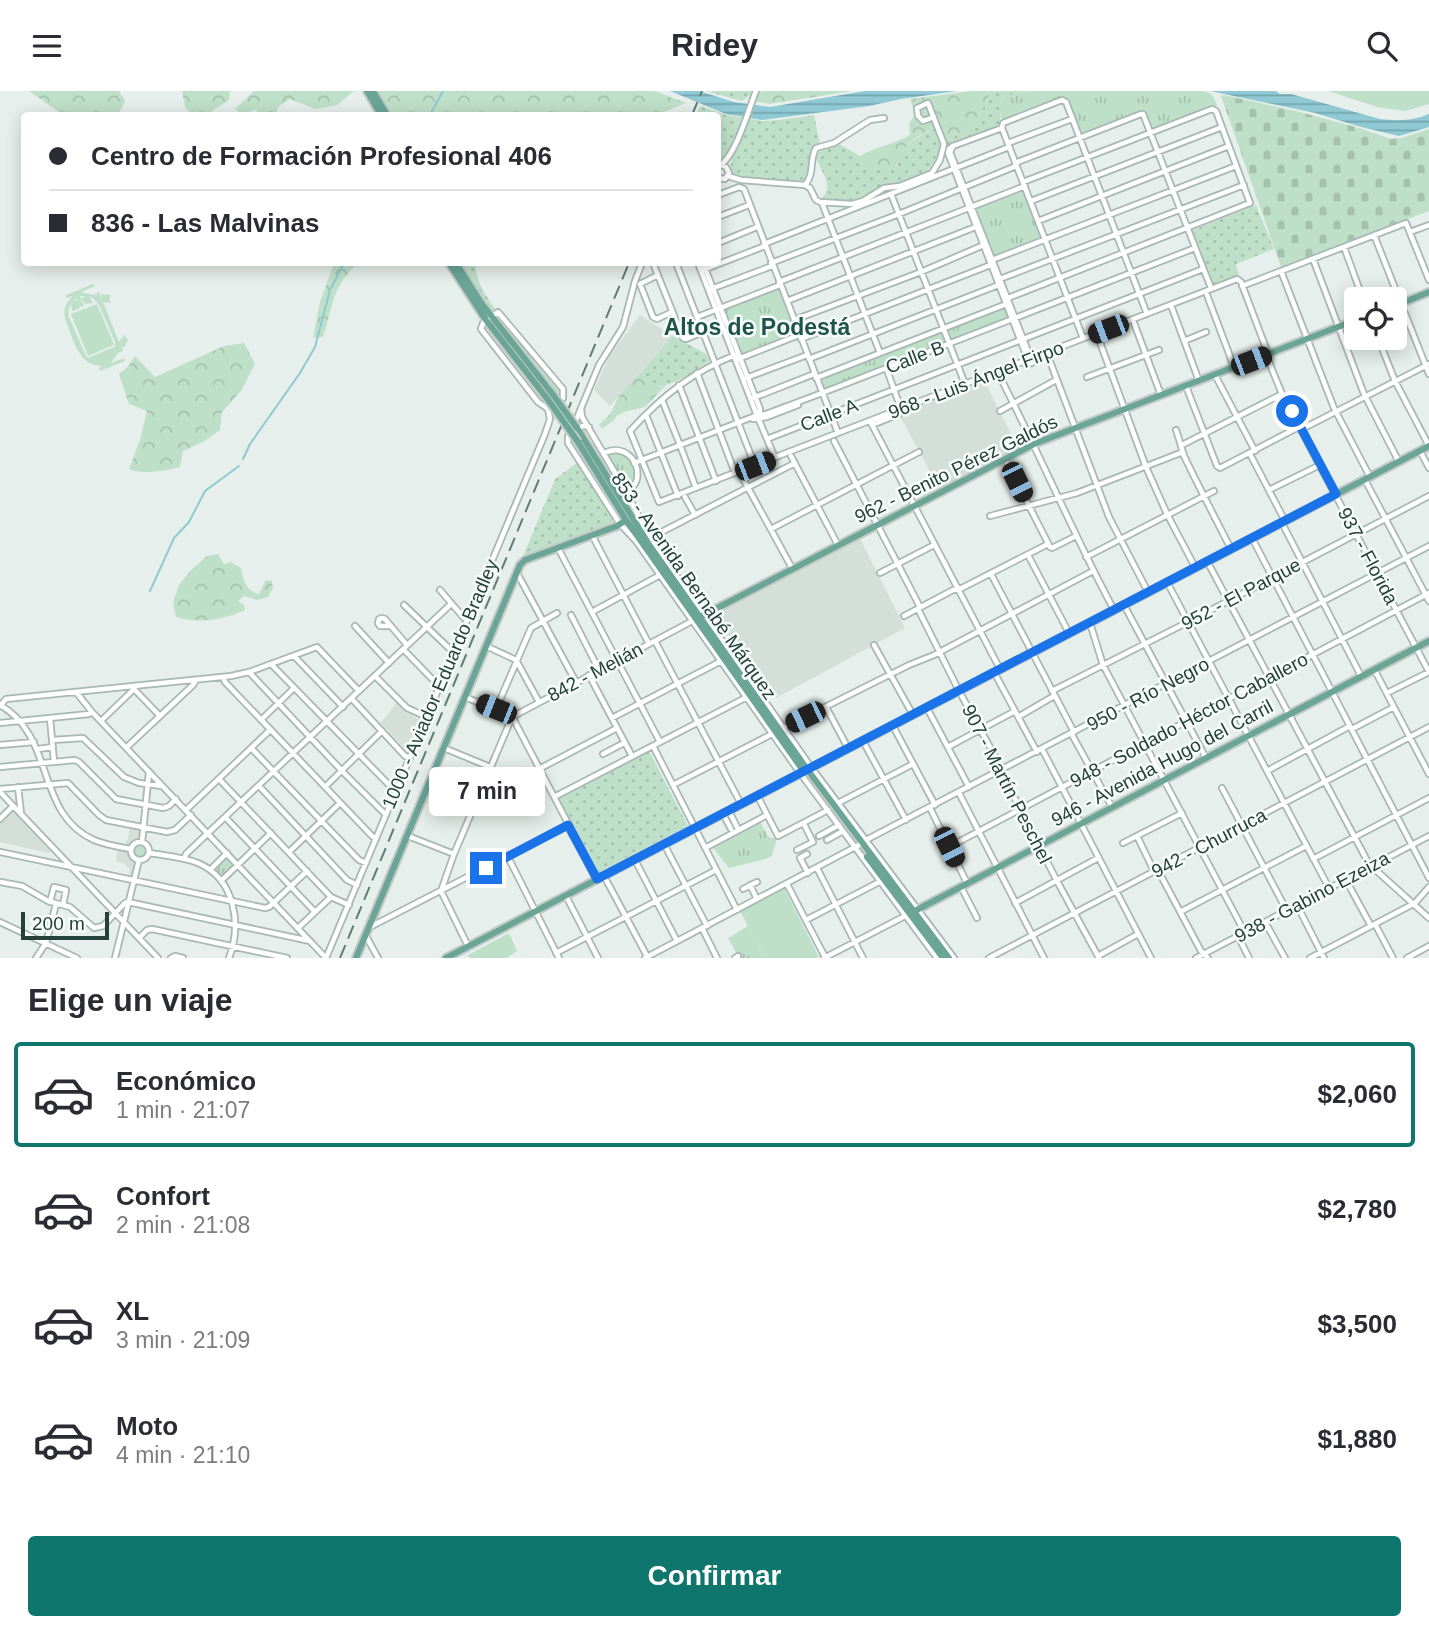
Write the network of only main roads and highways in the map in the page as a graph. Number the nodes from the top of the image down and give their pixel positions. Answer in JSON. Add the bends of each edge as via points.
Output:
{"nodes":[{"id":1,"x":367,"y":91,"type":"edge"},
{"id":2,"x":373,"y":91,"type":"edge"},
{"id":3,"x":382,"y":112,"type":"edge"},
{"id":4,"x":383,"y":112,"type":"edge"},
{"id":5,"x":451,"y":266,"type":"edge"},
{"id":6,"x":460,"y":266,"type":"edge"},
{"id":7,"x":1429,"y":292,"type":"edge"},
{"id":8,"x":1407,"y":301,"type":"edge"},
{"id":9,"x":489,"y":318,"type":"junction"},
{"id":10,"x":1344,"y":325,"type":"edge"},
{"id":11,"x":1429,"y":446,"type":"edge"},
{"id":12,"x":638,"y":512,"type":"road end"},
{"id":13,"x":625,"y":520,"type":"junction"},
{"id":14,"x":650,"y":546,"type":"junction"},
{"id":15,"x":663,"y":555,"type":"road end"},
{"id":16,"x":670,"y":582,"type":"junction"},
{"id":17,"x":670,"y":591,"type":"road end"},
{"id":18,"x":698,"y":618,"type":"junction"},
{"id":19,"x":1429,"y":641,"type":"edge"},
{"id":20,"x":761,"y":711,"type":"junction"},
{"id":21,"x":762,"y":719,"type":"road end"},
{"id":22,"x":805,"y":770,"type":"junction"},
{"id":23,"x":849,"y":817,"type":"road end"},
{"id":24,"x":850,"y":826,"type":"junction"},
{"id":25,"x":911,"y":913,"type":"junction"},
{"id":26,"x":357,"y":958,"type":"edge"},
{"id":27,"x":446,"y":958,"type":"edge"},
{"id":28,"x":946,"y":958,"type":"edge"}],
"edges":[{"from":1,"to":3,"type":"main road"},
{"from":2,"to":4,"type":"main road"},
{"from":5,"to":9,"type":"main road","name":"853 - Avenida Bernabé Márquez"},
{"from":6,"to":9,"type":"main road","name":"853 - Avenida Bernabé Márquez"},
{"from":7,"to":8,"type":"main road"},
{"from":9,"to":13,"type":"main road","name":"853 - Avenida Bernabé Márquez","bridge":true,"via":[[582,441]]},
{"from":10,"to":18,"type":"main road","name":"962 - Benito Pérez Galdós","via":[[1034,444]]},
{"from":11,"to":22,"type":"main road"},
{"from":12,"to":13,"type":"main road"},
{"from":13,"to":14,"type":"main road","name":"853 - Avenida Bernabé Márquez"},
{"from":13,"to":16,"type":"main road","name":"853 - Avenida Bernabé Márquez"},
{"from":13,"to":26,"type":"main road","via":[[520,565]]},
{"from":14,"to":15,"type":"main road"},
{"from":14,"to":18,"type":"main road","name":"853 - Avenida Bernabé Márquez"},
{"from":16,"to":17,"type":"main road"},
{"from":16,"to":18,"type":"main road","name":"853 - Avenida Bernabé Márquez"},
{"from":18,"to":20,"type":"main road","name":"853 - Avenida Bernabé Márquez","via":[[722,660]]},
{"from":18,"to":22,"type":"main road","name":"853 - Avenida Bernabé Márquez"},
{"from":19,"to":25,"type":"main road","name":"946 - Avenida Hugo del Carril"},
{"from":20,"to":21,"type":"main road"},
{"from":20,"to":22,"type":"main road","name":"853 - Avenida Bernabé Márquez"},
{"from":22,"to":24,"type":"main road","name":"853 - Avenida Bernabé Márquez"},
{"from":22,"to":25,"type":"main road","name":"853 - Avenida Bernabé Márquez","via":[[857,847]]},
{"from":22,"to":27,"type":"main road"},
{"from":23,"to":24,"type":"main road"},
{"from":24,"to":25,"type":"main road","name":"853 - Avenida Bernabé Márquez"},
{"from":25,"to":28,"type":"main road","name":"853 - Avenida Bernabé Márquez"}]}
